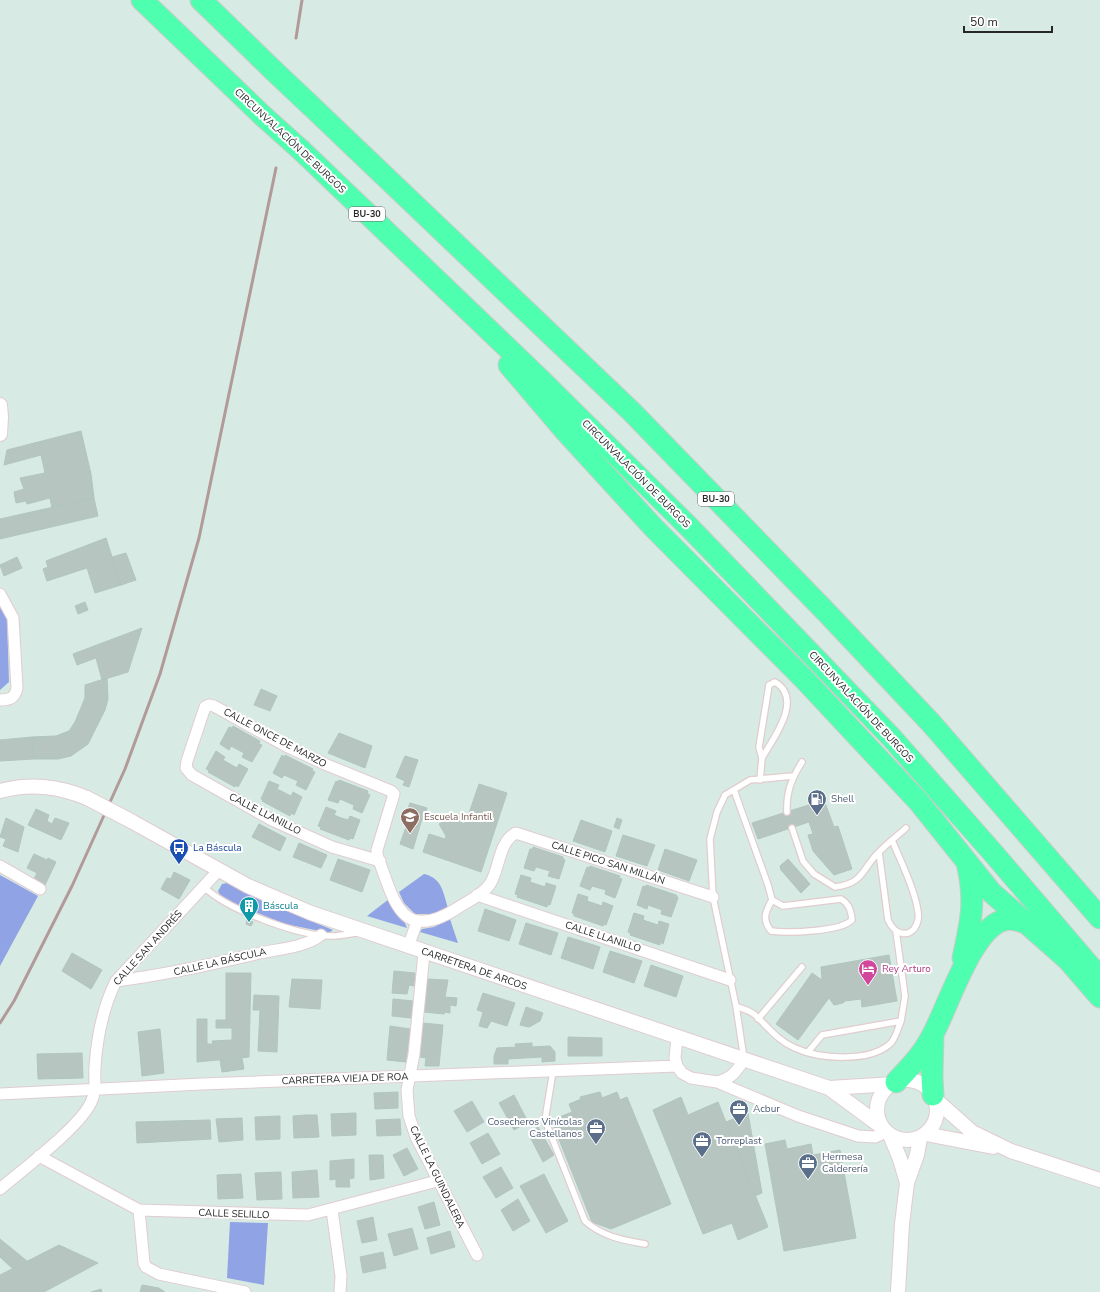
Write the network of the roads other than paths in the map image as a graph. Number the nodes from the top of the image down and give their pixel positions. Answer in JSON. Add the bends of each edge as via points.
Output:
{"nodes":[{"id":1,"x":142,"y":0,"type":"edge"},
{"id":2,"x":201,"y":0,"type":"edge"},
{"id":3,"x":433,"y":277,"type":"junction"},
{"id":4,"x":0,"y":405,"type":"edge"},
{"id":5,"x":0,"y":434,"type":"edge"},
{"id":6,"x":0,"y":594,"type":"edge"},
{"id":7,"x":0,"y":700,"type":"edge"},
{"id":8,"x":195,"y":736,"type":"joint"},
{"id":9,"x":762,"y":758,"type":"junction"},
{"id":10,"x":802,"y":762,"type":"dead end"},
{"id":11,"x":793,"y":776,"type":"junction"},
{"id":12,"x":760,"y":780,"type":"junction"},
{"id":13,"x":734,"y":790,"type":"junction"},
{"id":14,"x":0,"y":791,"type":"edge"},
{"id":15,"x":786,"y":812,"type":"dead end"},
{"id":16,"x":792,"y":828,"type":"dead end"},
{"id":17,"x":906,"y":828,"type":"dead end"},
{"id":18,"x":892,"y":840,"type":"junction"},
{"id":19,"x":878,"y":852,"type":"junction"},
{"id":20,"x":966,"y":858,"type":"junction"},
{"id":21,"x":380,"y":862,"type":"junction"},
{"id":22,"x":0,"y":866,"type":"edge"},
{"id":23,"x":219,"y":870,"type":"junction"},
{"id":24,"x":204,"y":887,"type":"junction"},
{"id":25,"x":40,"y":889,"type":"dead end"},
{"id":26,"x":477,"y":895,"type":"junction"},
{"id":27,"x":713,"y":897,"type":"junction"},
{"id":28,"x":772,"y":900,"type":"junction"},
{"id":29,"x":1100,"y":918,"type":"edge"},
{"id":30,"x":417,"y":922,"type":"junction"},
{"id":31,"x":1028,"y":924,"type":"junction"},
{"id":32,"x":365,"y":932,"type":"junction"},
{"id":33,"x":896,"y":932,"type":"junction"},
{"id":34,"x":321,"y":935,"type":"junction"},
{"id":35,"x":408,"y":947,"type":"junction"},
{"id":36,"x":424,"y":952,"type":"junction"},
{"id":37,"x":802,"y":967,"type":"dead end"},
{"id":38,"x":960,"y":974,"type":"junction"},
{"id":39,"x":1100,"y":978,"type":"edge"},
{"id":40,"x":730,"y":980,"type":"junction"},
{"id":41,"x":116,"y":981,"type":"junction"},
{"id":42,"x":1100,"y":997,"type":"edge"},
{"id":43,"x":736,"y":1006,"type":"junction"},
{"id":44,"x":758,"y":1019,"type":"junction"},
{"id":45,"x":901,"y":1021,"type":"junction"},
{"id":46,"x":933,"y":1035,"type":"junction"},
{"id":47,"x":677,"y":1038,"type":"junction"},
{"id":48,"x":808,"y":1052,"type":"junction"},
{"id":49,"x":744,"y":1060,"type":"junction"},
{"id":50,"x":677,"y":1066,"type":"junction"},
{"id":51,"x":553,"y":1071,"type":"junction"},
{"id":52,"x":410,"y":1078,"type":"junction"},
{"id":53,"x":717,"y":1082,"type":"junction"},
{"id":54,"x":895,"y":1083,"type":"junction"},
{"id":55,"x":829,"y":1088,"type":"junction"},
{"id":56,"x":95,"y":1090,"type":"junction"},
{"id":57,"x":0,"y":1095,"type":"edge"},
{"id":58,"x":934,"y":1097,"type":"junction"},
{"id":59,"x":886,"y":1131,"type":"junction"},
{"id":60,"x":923,"y":1136,"type":"junction"},
{"id":61,"x":1011,"y":1151,"type":"junction"},
{"id":62,"x":39,"y":1156,"type":"junction"},
{"id":63,"x":1100,"y":1180,"type":"edge"},
{"id":64,"x":438,"y":1181,"type":"junction"},
{"id":65,"x":907,"y":1183,"type":"junction"},
{"id":66,"x":0,"y":1189,"type":"edge"},
{"id":67,"x":138,"y":1210,"type":"junction"},
{"id":68,"x":332,"y":1210,"type":"junction"},
{"id":69,"x":645,"y":1244,"type":"dead end"},
{"id":70,"x":477,"y":1255,"type":"dead end"},
{"id":71,"x":246,"y":1292,"type":"edge"},
{"id":72,"x":340,"y":1292,"type":"edge"},
{"id":73,"x":898,"y":1292,"type":"edge"}],
"edges":[{"from":1,"to":3,"type":"highway","name":"CIRCUNVALACIÓN DE BURGOS","number":"BU-30","bridge":true},
{"from":2,"to":29,"type":"highway","number":"BU-30","bridge":true,"via":[[632,412],[931,723]]},
{"from":3,"to":20,"type":"highway","via":[[572,438],[654,528],[814,690],[919,802]]},
{"from":3,"to":39,"type":"highway","name":"CIRCUNVALACIÓN DE BURGOS","number":"BU-30","via":[[686,523],[818,660],[984,842]]},
{"from":4,"to":5,"type":"street"},
{"from":6,"to":7,"type":"street","via":[[13,618],[17,688],[12,698]]},
{"from":8,"to":21,"type":"street","name":"CALLE LLANILLO","via":[[186,768],[192,775],[272,820],[332,846]]},
{"from":8,"to":21,"type":"street","name":"CALLE ONCE DE MARZO","via":[[206,707],[214,706],[286,746],[391,791],[394,794],[377,850]]},
{"from":9,"to":9,"type":"lane","via":[[781,727],[786,710],[785,693],[775,682],[769,685],[767,694],[759,746]]},
{"from":9,"to":12,"type":"lane"},
{"from":10,"to":11,"type":"lane"},
{"from":11,"to":12,"type":"lane"},
{"from":11,"to":15,"type":"lane","via":[[786,798]]},
{"from":12,"to":13,"type":"lane","via":[[750,780]]},
{"from":13,"to":27,"type":"lane","via":[[725,795],[716,812],[710,839]]},
{"from":13,"to":28,"type":"lane"},
{"from":14,"to":23,"type":"street","name":"CARRETERA DE ARCOS","bridge":true,"via":[[42,785],[87,798]]},
{"from":16,"to":19,"type":"lane","via":[[803,861],[814,874],[835,888],[848,885],[861,877]]},
{"from":17,"to":18,"type":"lane"},
{"from":18,"to":19,"type":"lane"},
{"from":18,"to":33,"type":"lane","via":[[916,902],[918,920],[907,933]]},
{"from":19,"to":33,"type":"lane","via":[[888,920],[892,930]]},
{"from":20,"to":31,"type":"highway","via":[[991,892]]},
{"from":20,"to":38,"type":"highway","via":[[973,898]]},
{"from":21,"to":30,"type":"street","via":[[402,912],[410,920]]},
{"from":22,"to":25,"type":"street"},
{"from":23,"to":24,"type":"street","name":"CALLE SAN ANDRÉS"},
{"from":23,"to":32,"type":"street","name":"CARRETERA DE ARCOS","via":[[311,914]]},
{"from":24,"to":34,"type":"lane","via":[[228,904],[281,926]]},
{"from":24,"to":41,"type":"street","name":"CALLE SAN ANDRÉS"},
{"from":26,"to":27,"type":"street","name":"CALLE PICO SAN MILLÁN","via":[[489,886],[506,841],[516,833]]},
{"from":26,"to":30,"type":"street","via":[[438,919]]},
{"from":26,"to":40,"type":"street","name":"CALLE LLANILLO"},
{"from":27,"to":40,"type":"lane"},
{"from":28,"to":28,"type":"lane","via":[[765,911],[765,924],[771,931],[833,929],[848,925],[852,920],[852,912],[841,899],[783,906]]},
{"from":30,"to":35,"type":"street"},
{"from":31,"to":38,"type":"highway","via":[[1004,920],[991,927],[979,940]]},
{"from":31,"to":42,"type":"highway","via":[[1068,960]]},
{"from":32,"to":34,"type":"lane"},
{"from":32,"to":35,"type":"street","name":"CARRETERA DE ARCOS"},
{"from":33,"to":45,"type":"lane","via":[[904,996]]},
{"from":34,"to":41,"type":"street","name":"CALLE LA BÁSCULA","via":[[314,940],[267,952],[157,976]]},
{"from":35,"to":36,"type":"street","name":"CARRETERA DE ARCOS"},
{"from":36,"to":47,"type":"street","name":"CARRETERA DE ARCOS"},
{"from":36,"to":52,"type":"street","name":"CALLE LA GUINDALERA"},
{"from":37,"to":44,"type":"lane"},
{"from":38,"to":46,"type":"highway"},
{"from":40,"to":43,"type":"lane"},
{"from":41,"to":56,"type":"street","name":"CALLE SAN ANDRÉS","via":[[102,1017],[95,1067]]},
{"from":43,"to":44,"type":"lane","via":[[754,1014]]},
{"from":43,"to":49,"type":"lane"},
{"from":44,"to":48,"type":"lane","via":[[778,1038],[794,1048]]},
{"from":45,"to":48,"type":"lane","via":[[822,1035]]},
{"from":45,"to":48,"type":"lane","via":[[891,1043],[882,1050],[847,1057]]},
{"from":46,"to":54,"type":"highway","via":[[922,1054]]},
{"from":46,"to":58,"type":"highway"},
{"from":47,"to":49,"type":"street","name":"CARRETERA DE ARCOS"},
{"from":47,"to":50,"type":"street","via":[[674,1058]]},
{"from":49,"to":53,"type":"street","via":[[735,1073],[726,1080]]},
{"from":49,"to":55,"type":"street","name":"CARRETERA DE ARCOS"},
{"from":50,"to":51,"type":"street","name":"CARRETERA VIEJA DE ROA"},
{"from":50,"to":53,"type":"street","via":[[682,1073],[691,1078]]},
{"from":51,"to":52,"type":"street","name":"CARRETERA VIEJA DE ROA"},
{"from":51,"to":69,"type":"lane","via":[[545,1120],[586,1221],[596,1231]]},
{"from":52,"to":56,"type":"street","name":"CARRETERA VIEJA DE ROA"},
{"from":52,"to":64,"type":"street","name":"CALLE LA GUINDALERA","via":[[407,1090],[409,1116],[416,1137]]},
{"from":53,"to":59,"type":"street","via":[[798,1116],[858,1136],[875,1137]]},
{"from":54,"to":55,"type":"street"},
{"from":54,"to":58,"type":"street","via":[[911,1080],[922,1084]]},
{"from":54,"to":59,"type":"street","via":[[882,1094],[878,1102],[877,1113]]},
{"from":55,"to":59,"type":"street"},
{"from":56,"to":57,"type":"street","name":"CARRETERA VIEJA DE ROA"},
{"from":56,"to":62,"type":"street","name":"CALLE SAN ANDRÉS","via":[[85,1112]]},
{"from":58,"to":60,"type":"street","via":[[936,1121]]},
{"from":58,"to":61,"type":"street","via":[[972,1132]]},
{"from":59,"to":60,"type":"street","via":[[906,1140]]},
{"from":59,"to":65,"type":"street","via":[[900,1159]]},
{"from":60,"to":61,"type":"street"},
{"from":60,"to":65,"type":"street"},
{"from":61,"to":63,"type":"street"},
{"from":62,"to":66,"type":"street","name":"CALLE SAN ANDRÉS"},
{"from":62,"to":67,"type":"street","name":"CALLE SELILLO"},
{"from":64,"to":68,"type":"street","name":"CALLE SELILLO"},
{"from":64,"to":70,"type":"street","name":"CALLE LA GUINDALERA"},
{"from":65,"to":73,"type":"street"},
{"from":67,"to":68,"type":"street","name":"CALLE SELILLO","via":[[286,1216],[308,1216]]},
{"from":67,"to":71,"type":"street","via":[[146,1267],[159,1274]]},
{"from":68,"to":72,"type":"street","via":[[341,1276]]}]}
